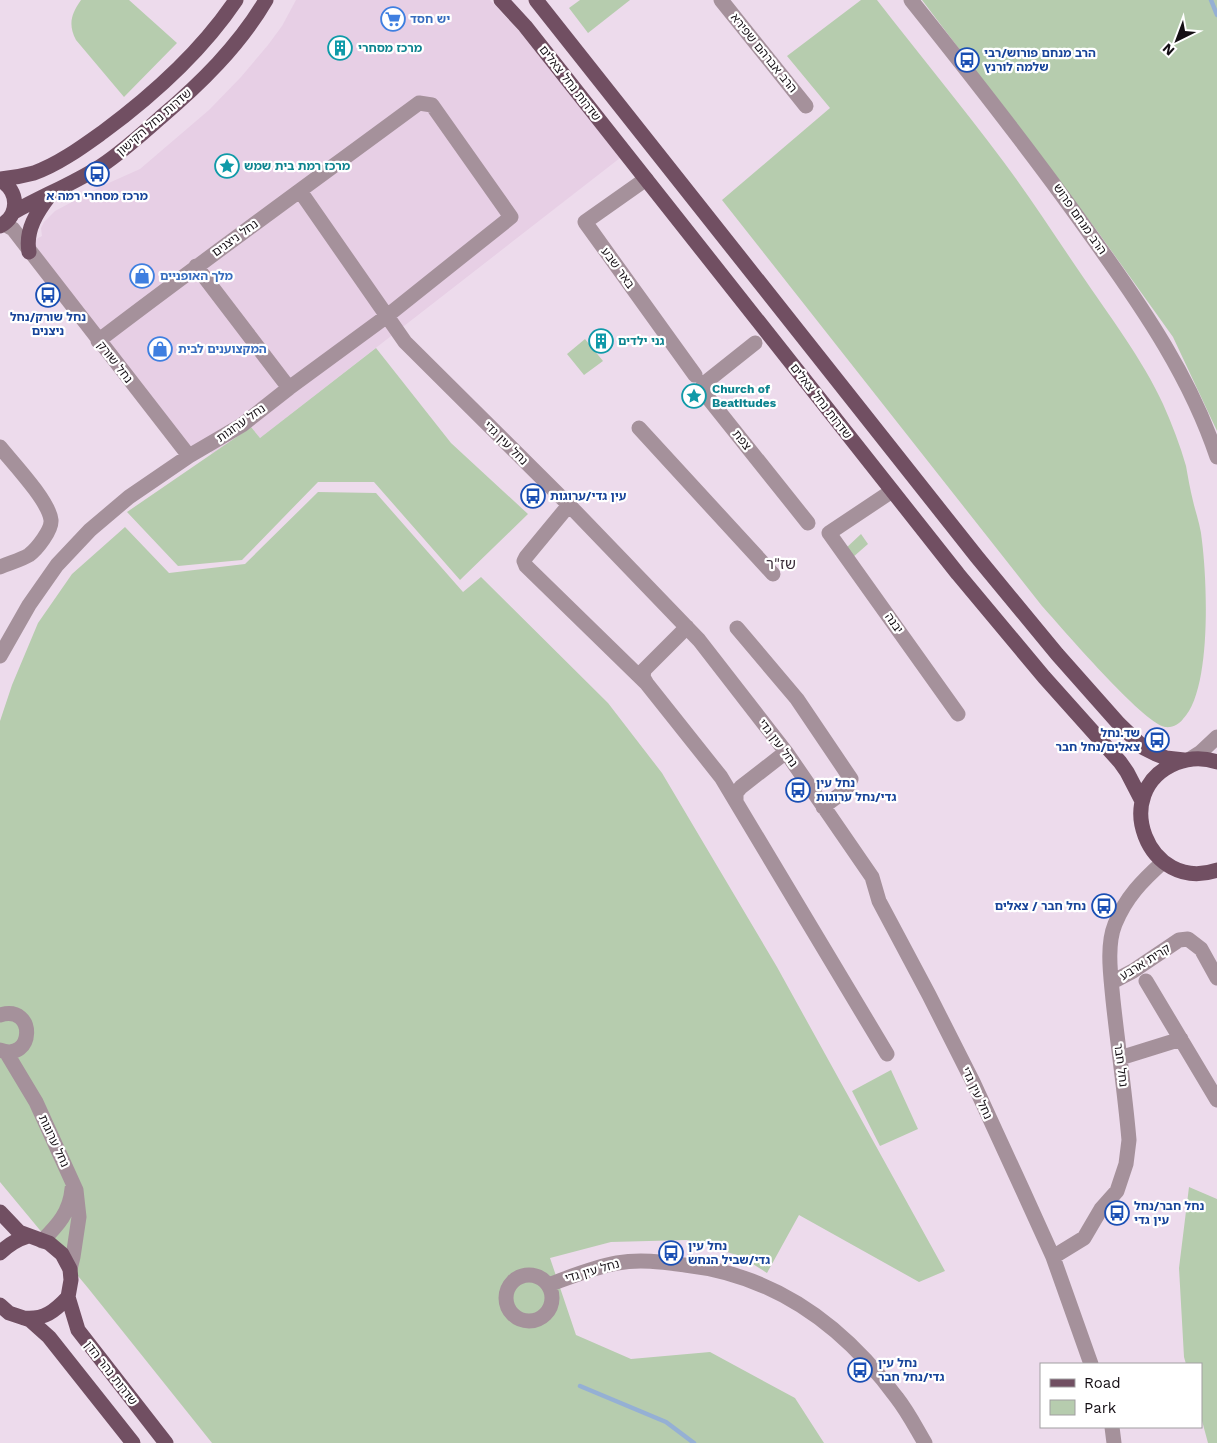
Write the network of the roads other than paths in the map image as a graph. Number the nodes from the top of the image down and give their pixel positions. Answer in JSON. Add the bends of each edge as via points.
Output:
{"nodes":[{"id":1,"x":236,"y":0,"type":"edge"},
{"id":2,"x":266,"y":0,"type":"edge"},
{"id":3,"x":501,"y":0,"type":"edge"},
{"id":4,"x":536,"y":0,"type":"edge"},
{"id":5,"x":721,"y":0,"type":"edge"},
{"id":6,"x":912,"y":0,"type":"edge"},
{"id":7,"x":806,"y":106,"type":"dead end"},
{"id":8,"x":646,"y":178,"type":"junction"},
{"id":9,"x":0,"y":180,"type":"edge"},
{"id":10,"x":300,"y":191,"type":"junction"},
{"id":11,"x":50,"y":194,"type":"junction"},
{"id":12,"x":14,"y":212,"type":"junction"},
{"id":13,"x":512,"y":217,"type":"joint"},
{"id":14,"x":2,"y":225,"type":"edge"},
{"id":15,"x":29,"y":252,"type":"junction"},
{"id":16,"x":196,"y":266,"type":"junction"},
{"id":17,"x":387,"y":316,"type":"junction"},
{"id":18,"x":98,"y":341,"type":"junction"},
{"id":19,"x":755,"y":343,"type":"dead end"},
{"id":20,"x":695,"y":375,"type":"dead end"},
{"id":21,"x":289,"y":388,"type":"junction"},
{"id":22,"x":639,"y":428,"type":"dead end"},
{"id":23,"x":0,"y":447,"type":"edge"},
{"id":24,"x":189,"y":456,"type":"junction"},
{"id":25,"x":1217,"y":458,"type":"edge"},
{"id":26,"x":892,"y":492,"type":"junction"},
{"id":27,"x":569,"y":505,"type":"junction"},
{"id":28,"x":808,"y":523,"type":"dead end"},
{"id":29,"x":0,"y":567,"type":"edge"},
{"id":30,"x":773,"y":574,"type":"dead end"},
{"id":31,"x":687,"y":627,"type":"junction"},
{"id":32,"x":737,"y":628,"type":"dead end"},
{"id":33,"x":0,"y":656,"type":"edge"},
{"id":34,"x":647,"y":684,"type":"junction"},
{"id":35,"x":958,"y":714,"type":"dead end"},
{"id":36,"x":1217,"y":737,"type":"edge"},
{"id":37,"x":786,"y":752,"type":"junction"},
{"id":38,"x":1187,"y":759,"type":"junction"},
{"id":39,"x":1217,"y":762,"type":"edge"},
{"id":40,"x":736,"y":800,"type":"junction"},
{"id":41,"x":1142,"y":801,"type":"junction"},
{"id":42,"x":823,"y":807,"type":"junction"},
{"id":43,"x":1163,"y":862,"type":"junction"},
{"id":44,"x":1217,"y":870,"type":"edge"},
{"id":45,"x":1217,"y":978,"type":"edge"},
{"id":46,"x":1146,"y":981,"type":"dead end"},
{"id":47,"x":1112,"y":982,"type":"junction"},
{"id":48,"x":3,"y":1011,"type":"edge"},
{"id":49,"x":1181,"y":1039,"type":"junction"},
{"id":50,"x":24,"y":1043,"type":"junction"},
{"id":51,"x":3,"y":1051,"type":"edge"},
{"id":52,"x":887,"y":1054,"type":"dead end"},
{"id":53,"x":1120,"y":1058,"type":"junction"},
{"id":54,"x":1217,"y":1100,"type":"edge"},
{"id":55,"x":36,"y":1102,"type":"junction"},
{"id":56,"x":72,"y":1180,"type":"junction"},
{"id":57,"x":0,"y":1212,"type":"edge"},
{"id":58,"x":35,"y":1238,"type":"junction"},
{"id":59,"x":0,"y":1253,"type":"edge"},
{"id":60,"x":1053,"y":1257,"type":"junction"},
{"id":61,"x":70,"y":1270,"type":"junction"},
{"id":62,"x":548,"y":1285,"type":"dead end"},
{"id":63,"x":68,"y":1297,"type":"junction"},
{"id":64,"x":0,"y":1305,"type":"edge"},
{"id":65,"x":24,"y":1318,"type":"junction"},
{"id":66,"x":1092,"y":1363,"type":"edge"},
{"id":67,"x":1112,"y":1428,"type":"edge"},
{"id":68,"x":133,"y":1443,"type":"edge"},
{"id":69,"x":166,"y":1443,"type":"edge"},
{"id":70,"x":925,"y":1443,"type":"edge"},
{"id":71,"x":1114,"y":1443,"type":"edge"}],
"edges":[{"from":1,"to":9,"type":"main road","name":"שדרות נחל הקישון","via":[[204,42],[131,112],[61,160],[35,172]]},
{"from":2,"to":11,"type":"main road","name":"שדרות נחל הקישון","via":[[218,64],[169,111],[101,166]]},
{"from":3,"to":8,"type":"main road","name":"שדרות נחל צאלים"},
{"from":4,"to":38,"type":"main road","name":"שדרות נחל צאלים","via":[[1057,654],[1144,748],[1166,758]]},
{"from":5,"to":7,"type":"street","name":"הרב אברהם שפירא"},
{"from":6,"to":25,"type":"street","name":"הרב מנחם פרוש","via":[[1026,145],[1164,342],[1189,388]]},
{"from":8,"to":20,"type":"street","name":"באר שבע","via":[[585,222]]},
{"from":8,"to":26,"type":"main road","name":"שדרות נחל צאלים"},
{"from":9,"to":12,"type":"main road","via":[[13,193]]},
{"from":10,"to":13,"type":"street","name":"נחל ניצנים","via":[[419,102],[432,105]]},
{"from":10,"to":16,"type":"street","name":"נחל ניצנים"},
{"from":10,"to":17,"type":"street"},
{"from":11,"to":12,"type":"main road","name":"שדרות נחל הקישון"},
{"from":11,"to":15,"type":"main road","via":[[29,232]]},
{"from":12,"to":14,"type":"main road"},
{"from":13,"to":17,"type":"street","name":"נחל ערוגות"},
{"from":14,"to":15,"type":"street","name":"נחל שורק","via":[[12,229]]},
{"from":15,"to":18,"type":"street","name":"נחל שורק"},
{"from":16,"to":18,"type":"street","name":"נחל ניצנים"},
{"from":16,"to":21,"type":"street"},
{"from":17,"to":21,"type":"street","name":"נחל ערוגות"},
{"from":17,"to":27,"type":"street","name":"נחל עין גדי","via":[[405,342]]},
{"from":18,"to":24,"type":"street","name":"נחל שורק"},
{"from":19,"to":28,"type":"street","name":"צפת","via":[[701,389]]},
{"from":21,"to":24,"type":"street","name":"נחל ערוגות","via":[[242,425]]},
{"from":22,"to":30,"type":"street"},
{"from":23,"to":29,"type":"street","via":[[40,497],[51,522],[35,550]]},
{"from":24,"to":33,"type":"street","name":"נחל ערוגות","via":[[129,497],[57,565]]},
{"from":26,"to":35,"type":"street","name":"יבנה","via":[[829,533]]},
{"from":26,"to":41,"type":"main road","name":"שדרות נחל צאלים","via":[[1044,677],[1120,762]]},
{"from":27,"to":31,"type":"street","name":"נחל עין גדי"},
{"from":27,"to":34,"type":"street","via":[[526,557],[526,566]]},
{"from":31,"to":34,"type":"street","via":[[644,670]]},
{"from":31,"to":37,"type":"street","name":"נחל עין גדי"},
{"from":32,"to":42,"type":"street","via":[[797,699],[851,779],[846,790]]},
{"from":34,"to":40,"type":"street"},
{"from":36,"to":38,"type":"street","via":[[1202,752]]},
{"from":37,"to":40,"type":"street","via":[[741,787],[736,793]]},
{"from":37,"to":42,"type":"street","name":"נחל עין גדי"},
{"from":38,"to":39,"type":"main road","name":"שדרות נחל צאלים"},
{"from":38,"to":41,"type":"main road","via":[[1169,766],[1155,777]]},
{"from":40,"to":52,"type":"street"},
{"from":41,"to":43,"type":"main road","via":[[1140,818],[1144,835],[1151,850]]},
{"from":42,"to":60,"type":"street","name":"נחל עין גדי","via":[[872,877],[879,901],[968,1074]]},
{"from":43,"to":44,"type":"main road","via":[[1191,873]]},
{"from":43,"to":47,"type":"street","name":"נחל חבר","via":[[1135,889],[1122,907],[1114,926],[1110,965]]},
{"from":45,"to":47,"type":"street","name":"קרית ארבע","via":[[1200,949],[1188,939],[1179,940]]},
{"from":46,"to":49,"type":"street"},
{"from":47,"to":53,"type":"street","name":"נחל חבר"},
{"from":48,"to":50,"type":"street","name":"נחל ערוגות","via":[[18,1016],[25,1023]]},
{"from":49,"to":53,"type":"street"},
{"from":49,"to":54,"type":"street"},
{"from":50,"to":51,"type":"street","via":[[15,1051]]},
{"from":50,"to":55,"type":"street","name":"נחל ערוגות","via":[[25,1066]]},
{"from":51,"to":55,"type":"street","name":"נחל ערוגות"},
{"from":53,"to":60,"type":"street","name":"נחל חבר","via":[[1129,1140],[1126,1164],[1117,1191],[1101,1209],[1084,1238]]},
{"from":55,"to":56,"type":"street","name":"נחל ערוגות"},
{"from":56,"to":58,"type":"street","name":"נחל ערוגות","via":[[71,1198],[59,1223]]},
{"from":56,"to":61,"type":"street","name":"נחל ערוגות","via":[[79,1217]]},
{"from":57,"to":58,"type":"main road","via":[[19,1232]]},
{"from":58,"to":59,"type":"main road","via":[[9,1245]]},
{"from":58,"to":61,"type":"main road","via":[[58,1250]]},
{"from":60,"to":66,"type":"street","name":"נחל עין גדי"},
{"from":61,"to":63,"type":"main road","name":"שדרות נהר הדן"},
{"from":62,"to":70,"type":"street","name":"נחל עין גדי","via":[[616,1263],[646,1260],[709,1267],[754,1280],[794,1300],[839,1332],[898,1398]]},
{"from":63,"to":65,"type":"main road","via":[[51,1314]]},
{"from":63,"to":69,"type":"main road","name":"שדרות נהר הדן","via":[[81,1334]]},
{"from":64,"to":65,"type":"main road","name":"שדרות נהר הדן","via":[[9,1313]]},
{"from":65,"to":68,"type":"main road","name":"שדרות נהר הדן","via":[[56,1344]]},
{"from":67,"to":71,"type":"street"}]}
